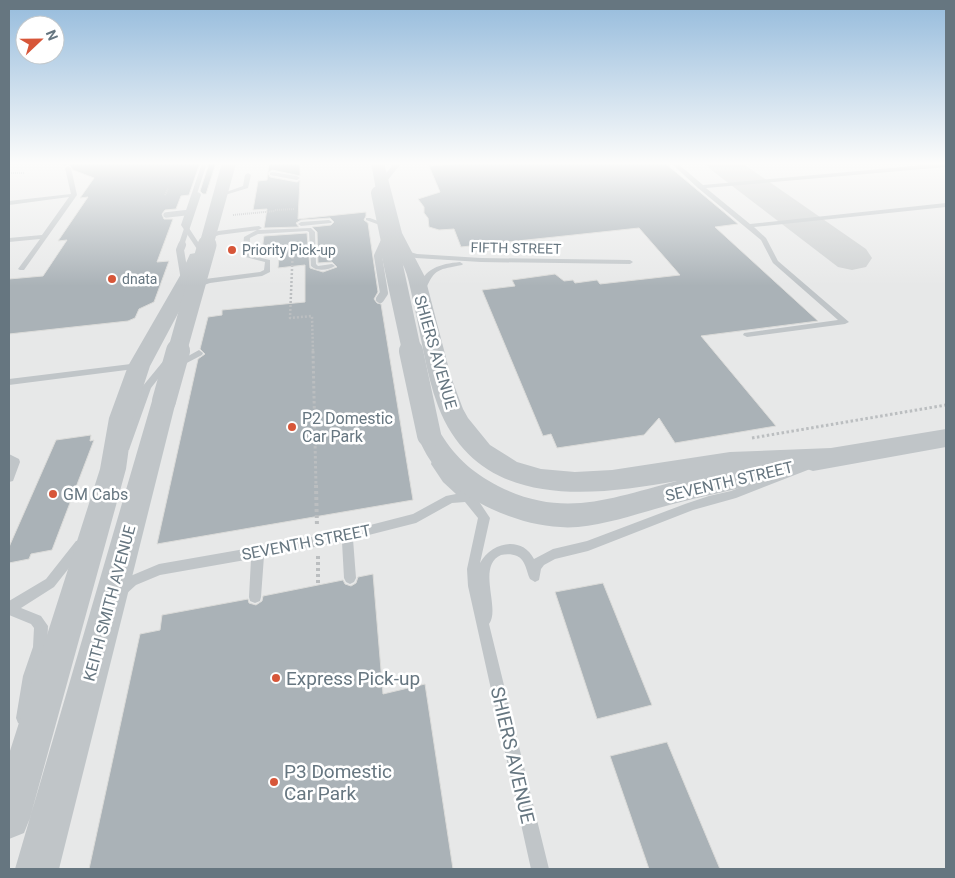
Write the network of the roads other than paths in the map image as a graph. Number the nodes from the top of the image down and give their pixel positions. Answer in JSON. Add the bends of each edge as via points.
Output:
{"nodes":[{"id":1,"x":68,"y":204,"type":"edge"},
{"id":2,"x":191,"y":204,"type":"edge"},
{"id":3,"x":199,"y":204,"type":"edge"},
{"id":4,"x":205,"y":204,"type":"edge"},
{"id":5,"x":218,"y":204,"type":"edge"},
{"id":6,"x":381,"y":204,"type":"edge"},
{"id":7,"x":385,"y":204,"type":"edge"},
{"id":8,"x":721,"y":204,"type":"edge"},
{"id":9,"x":946,"y":205,"type":"edge"},
{"id":10,"x":192,"y":212,"type":"junction"},
{"id":11,"x":166,"y":215,"type":"dead end"},
{"id":12,"x":316,"y":217,"type":"dead end"},
{"id":13,"x":368,"y":219,"type":"dead end"},
{"id":14,"x":748,"y":226,"type":"junction"},
{"id":15,"x":390,"y":233,"type":"junction"},
{"id":16,"x":45,"y":237,"type":"junction"},
{"id":17,"x":9,"y":240,"type":"edge"},
{"id":18,"x":200,"y":245,"type":"junction"},
{"id":19,"x":403,"y":252,"type":"junction"},
{"id":20,"x":481,"y":260,"type":"junction"},
{"id":21,"x":375,"y":262,"type":"dead end"},
{"id":22,"x":630,"y":262,"type":"dead end"},
{"id":23,"x":332,"y":266,"type":"dead end"},
{"id":24,"x":412,"y":267,"type":"junction"},
{"id":25,"x":22,"y":269,"type":"dead end"},
{"id":26,"x":421,"y":296,"type":"junction"},
{"id":27,"x":380,"y":299,"type":"dead end"},
{"id":28,"x":190,"y":307,"type":"junction"},
{"id":29,"x":747,"y":335,"type":"dead end"},
{"id":30,"x":199,"y":353,"type":"dead end"},
{"id":31,"x":153,"y":381,"type":"junction"},
{"id":32,"x":9,"y":382,"type":"edge"},
{"id":33,"x":429,"y":435,"type":"junction"},
{"id":34,"x":946,"y":438,"type":"edge"},
{"id":35,"x":9,"y":458,"type":"edge"},
{"id":36,"x":829,"y":458,"type":"junction"},
{"id":37,"x":9,"y":478,"type":"edge"},
{"id":38,"x":467,"y":497,"type":"junction"},
{"id":39,"x":512,"y":507,"type":"junction"},
{"id":40,"x":97,"y":522,"type":"junction"},
{"id":41,"x":348,"y":536,"type":"junction"},
{"id":42,"x":258,"y":551,"type":"junction"},
{"id":43,"x":350,"y":578,"type":"dead end"},
{"id":44,"x":255,"y":597,"type":"dead end"},
{"id":45,"x":108,"y":607,"type":"junction"},
{"id":46,"x":9,"y":609,"type":"edge"},
{"id":47,"x":489,"y":652,"type":"junction"},
{"id":48,"x":10,"y":815,"type":"edge"},
{"id":49,"x":37,"y":869,"type":"edge"},
{"id":50,"x":540,"y":869,"type":"edge"}],
"edges":[{"from":1,"to":16,"type":"lane"},
{"from":2,"to":18,"type":"lane","via":[[184,225]]},
{"from":3,"to":10,"type":"lane","bridge":true},
{"from":4,"to":18,"type":"street","name":"KEITH SMITH AVENUE"},
{"from":5,"to":28,"type":"street","name":"KEITH SMITH AVENUE","bridge":true},
{"from":6,"to":15,"type":"street","name":"SHIERS AVENUE","bridge":true},
{"from":7,"to":15,"type":"street","name":"SHIERS AVENUE"},
{"from":8,"to":14,"type":"lane"},
{"from":9,"to":14,"type":"lane"},
{"from":10,"to":11,"type":"lane","bridge":true},
{"from":10,"to":28,"type":"lane","bridge":true,"via":[[180,250]]},
{"from":12,"to":18,"type":"lane","via":[[317,221],[326,222],[218,232],[207,236]]},
{"from":13,"to":15,"type":"lane","via":[[378,221]]},
{"from":14,"to":29,"type":"lane","via":[[764,240],[775,262],[845,322]]},
{"from":15,"to":19,"type":"street","name":"SHIERS AVENUE"},
{"from":15,"to":27,"type":"lane","bridge":true,"via":[[378,256],[384,293]]},
{"from":15,"to":33,"type":"street","name":"SHIERS AVENUE","bridge":true},
{"from":16,"to":17,"type":"lane"},
{"from":16,"to":25,"type":"lane"},
{"from":18,"to":31,"type":"street","name":"KEITH SMITH AVENUE","via":[[190,274],[163,320]]},
{"from":19,"to":20,"type":"lane","name":"FIFTH STREET","via":[[416,256]]},
{"from":19,"to":24,"type":"street","name":"SHIERS AVENUE"},
{"from":20,"to":22,"type":"lane","name":"FIFTH STREET"},
{"from":20,"to":26,"type":"lane","via":[[432,271],[424,279]]},
{"from":21,"to":24,"type":"lane","via":[[397,260]]},
{"from":23,"to":31,"type":"lane","via":[[317,268],[313,265],[312,232],[306,228],[257,232],[247,237],[245,256],[269,262],[268,270],[201,284],[184,344]]},
{"from":24,"to":26,"type":"street","name":"SHIERS AVENUE"},
{"from":26,"to":36,"type":"street","name":"SHIERS AVENUE","via":[[446,396],[458,423],[480,450],[505,468],[550,482],[584,483],[718,464]]},
{"from":28,"to":31,"type":"street","name":"KEITH SMITH AVENUE","bridge":true},
{"from":30,"to":31,"type":"lane"},
{"from":31,"to":32,"type":"lane"},
{"from":31,"to":40,"type":"street","name":"KEITH SMITH AVENUE","via":[[121,418],[113,469]]},
{"from":31,"to":45,"type":"street","name":"KEITH SMITH AVENUE"},
{"from":33,"to":38,"type":"lane","via":[[432,454],[442,475]]},
{"from":33,"to":39,"type":"street","name":"SEVENTH STREET","via":[[448,467]]},
{"from":34,"to":36,"type":"street","name":"SEVENTH STREET"},
{"from":35,"to":37,"type":"lane","via":[[15,462]]},
{"from":36,"to":39,"type":"street","name":"SEVENTH STREET","via":[[674,492],[592,514],[550,516]]},
{"from":36,"to":47,"type":"lane","via":[[732,496],[709,500],[588,546],[553,554],[540,561],[534,576],[529,559],[522,552],[512,548],[501,549],[486,564]]},
{"from":38,"to":39,"type":"lane","name":"SEVENTH STREET","via":[[488,498]]},
{"from":38,"to":41,"type":"lane","name":"SEVENTH STREET","via":[[450,499],[416,518]]},
{"from":38,"to":47,"type":"lane","name":"SHIERS AVENUE","via":[[482,513],[484,523],[473,569]]},
{"from":40,"to":46,"type":"lane","via":[[61,572]]},
{"from":40,"to":48,"type":"street","name":"KEITH SMITH AVENUE"},
{"from":41,"to":42,"type":"lane","name":"SEVENTH STREET"},
{"from":41,"to":43,"type":"lane"},
{"from":42,"to":44,"type":"lane"},
{"from":42,"to":45,"type":"lane","name":"SEVENTH STREET","via":[[145,574],[123,588]]},
{"from":45,"to":49,"type":"street","name":"KEITH SMITH AVENUE"},
{"from":46,"to":48,"type":"lane","via":[[36,620],[42,635],[25,701]]},
{"from":47,"to":50,"type":"lane","name":"SHIERS AVENUE"}]}
